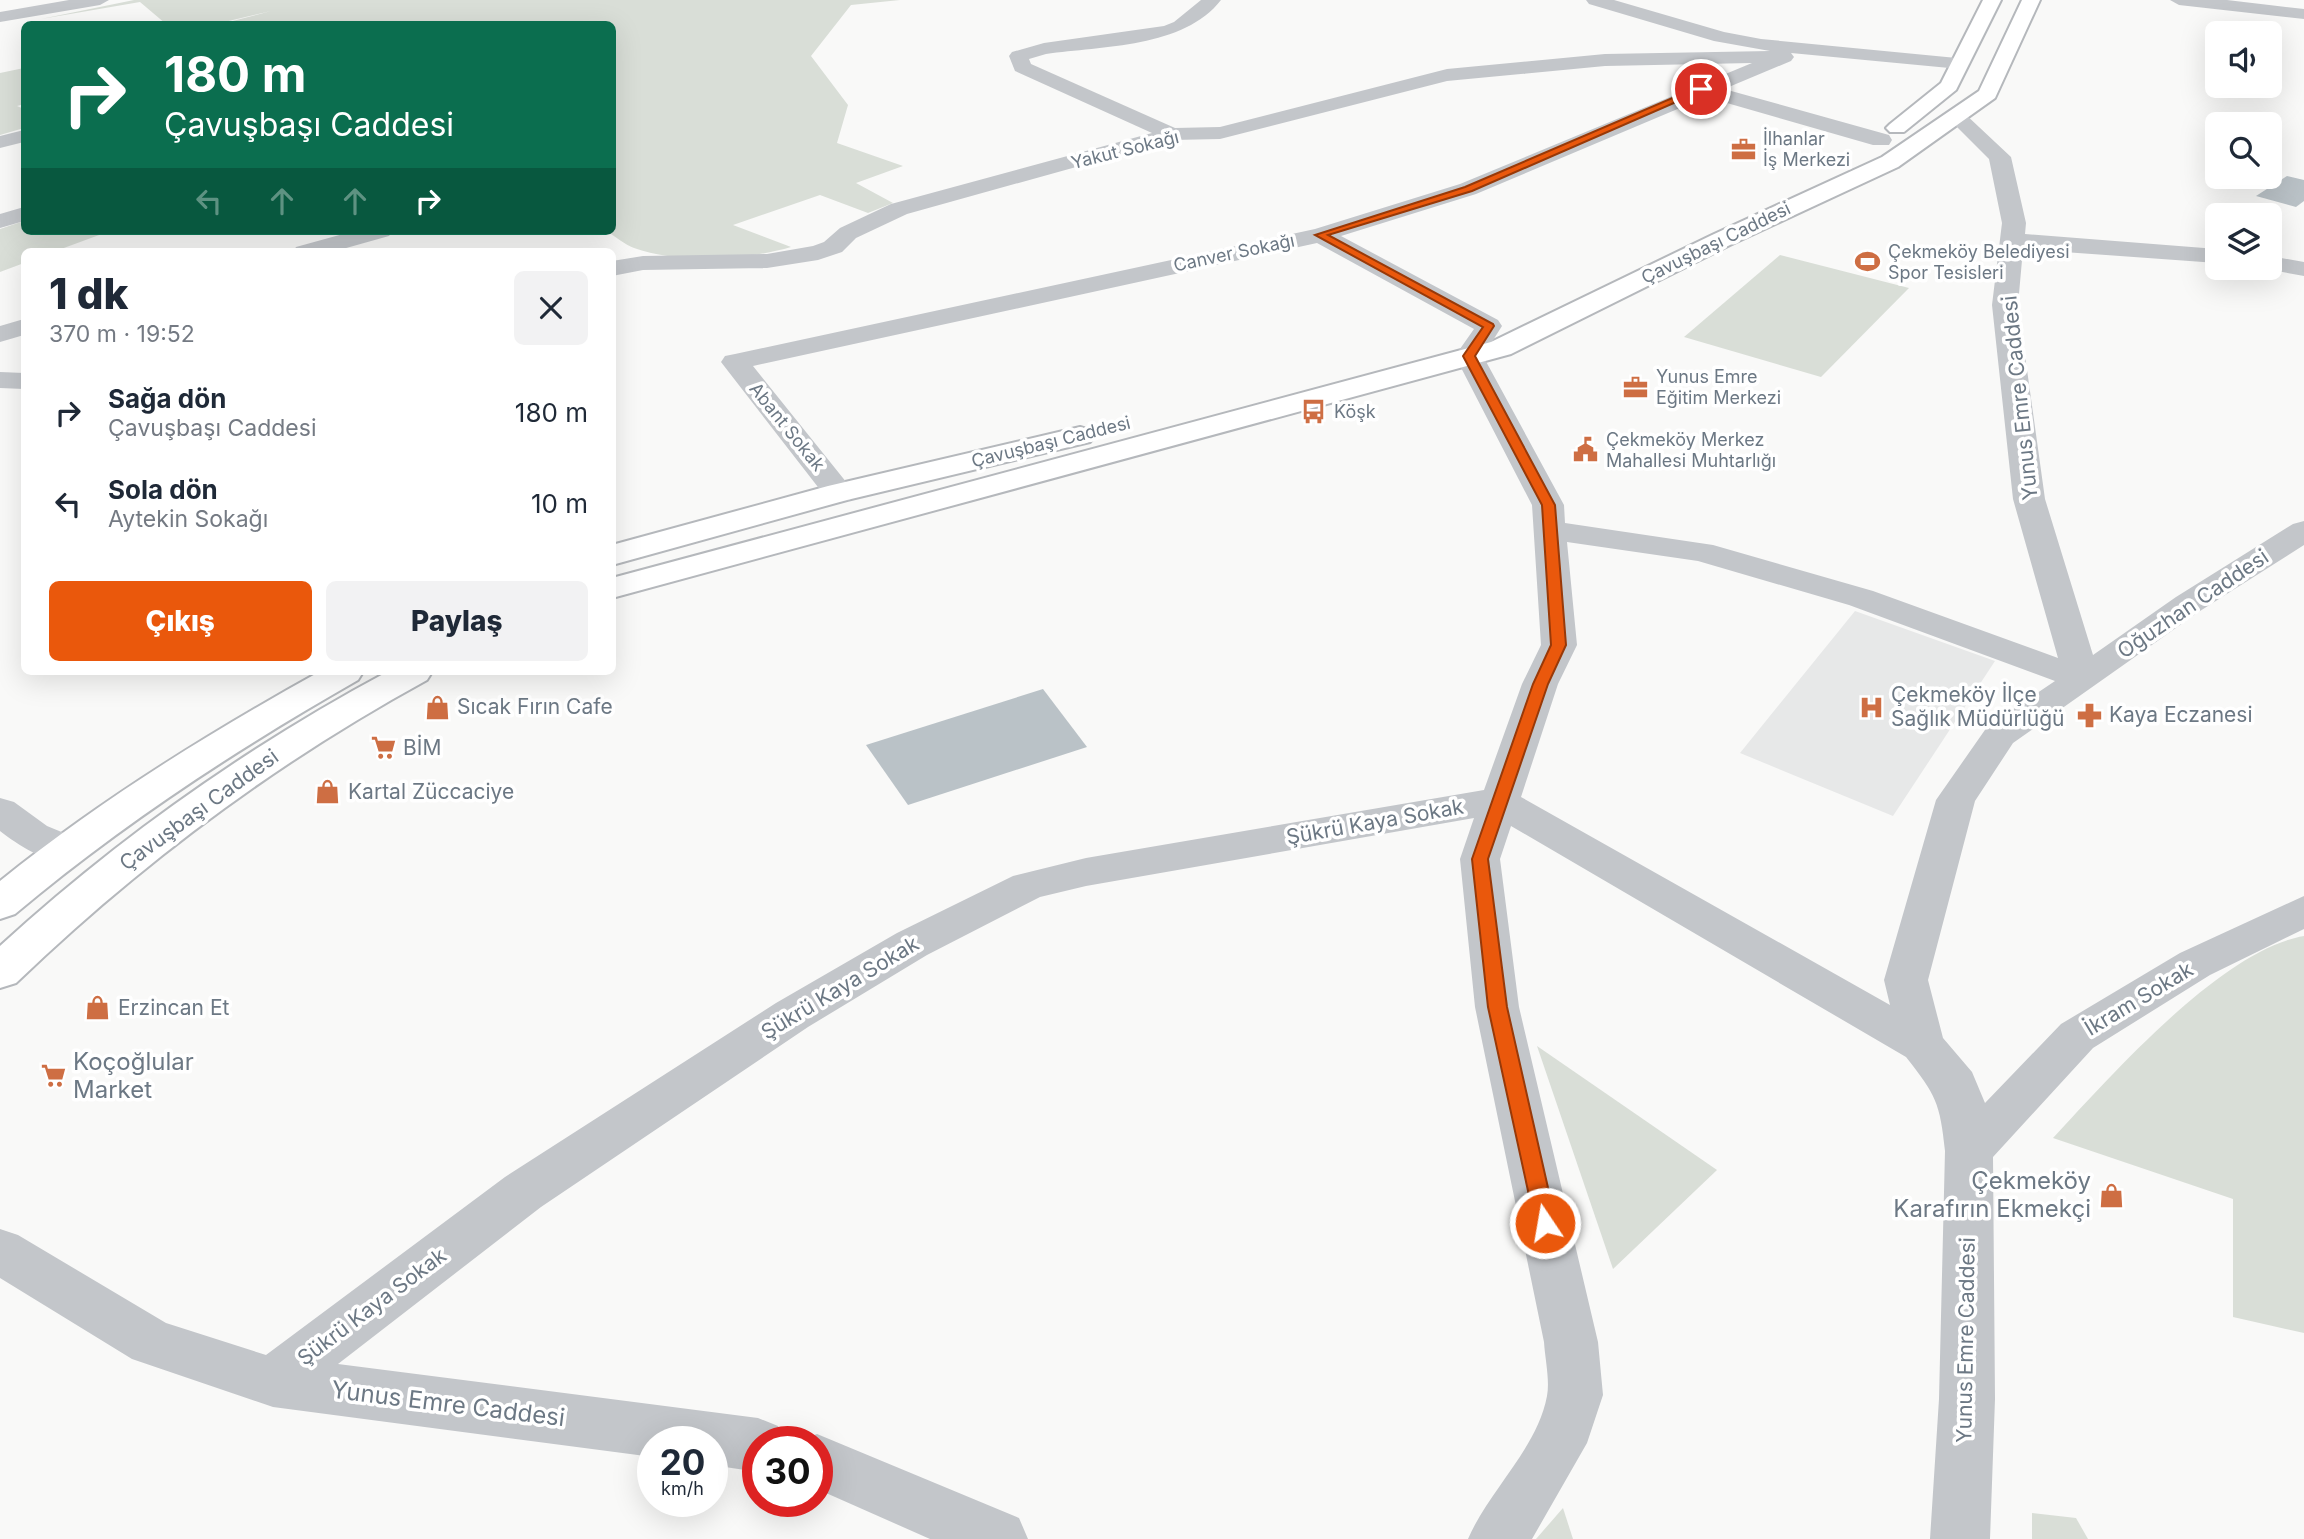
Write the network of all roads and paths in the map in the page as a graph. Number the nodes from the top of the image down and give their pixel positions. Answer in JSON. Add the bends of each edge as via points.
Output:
{"nodes":[{"id":1,"x":100,"y":0,"type":"edge"},
{"id":2,"x":1212,"y":0,"type":"edge"},
{"id":3,"x":1595,"y":0,"type":"edge"},
{"id":4,"x":1992,"y":0,"type":"edge"},
{"id":5,"x":2031,"y":0,"type":"edge"},
{"id":6,"x":2179,"y":0,"type":"edge"},
{"id":7,"x":2295,"y":13,"type":"edge"},
{"id":8,"x":0,"y":17,"type":"edge"},
{"id":9,"x":2304,"y":24,"type":"edge"},
{"id":10,"x":1838,"y":53,"type":"junction"},
{"id":11,"x":1784,"y":57,"type":"junction"},
{"id":12,"x":1960,"y":63,"type":"junction"},
{"id":13,"x":1701,"y":89,"type":"junction"},
{"id":14,"x":1940,"y":112,"type":"junction"},
{"id":15,"x":1172,"y":134,"type":"junction"},
{"id":16,"x":21,"y":137,"type":"edge"},
{"id":17,"x":1881,"y":140,"type":"junction"},
{"id":18,"x":0,"y":142,"type":"edge"},
{"id":19,"x":21,"y":215,"type":"edge"},
{"id":20,"x":0,"y":222,"type":"edge"},
{"id":21,"x":296,"y":235,"type":"edge"},
{"id":22,"x":366,"y":235,"type":"edge"},
{"id":23,"x":1320,"y":235,"type":"junction"},
{"id":24,"x":2012,"y":241,"type":"junction"},
{"id":25,"x":314,"y":248,"type":"edge"},
{"id":26,"x":319,"y":248,"type":"edge"},
{"id":27,"x":2205,"y":255,"type":"edge"},
{"id":28,"x":2282,"y":265,"type":"edge"},
{"id":29,"x":616,"y":268,"type":"edge"},
{"id":30,"x":2304,"y":269,"type":"edge"},
{"id":31,"x":21,"y":328,"type":"edge"},
{"id":32,"x":0,"y":334,"type":"edge"},
{"id":33,"x":1479,"y":341,"type":"junction"},
{"id":34,"x":736,"y":362,"type":"joint"},
{"id":35,"x":0,"y":380,"type":"edge"},
{"id":36,"x":21,"y":381,"type":"edge"},
{"id":37,"x":839,"y":493,"type":"junction"},
{"id":38,"x":1550,"y":530,"type":"junction"},
{"id":39,"x":2304,"y":531,"type":"edge"},
{"id":40,"x":616,"y":554,"type":"edge"},
{"id":41,"x":616,"y":587,"type":"edge"},
{"id":42,"x":340,"y":675,"type":"edge"},
{"id":43,"x":408,"y":675,"type":"edge"},
{"id":44,"x":2082,"y":678,"type":"junction"},
{"id":45,"x":1498,"y":801,"type":"junction"},
{"id":46,"x":0,"y":811,"type":"edge"},
{"id":47,"x":67,"y":850,"type":"junction"},
{"id":48,"x":0,"y":904,"type":"edge"},
{"id":49,"x":2304,"y":911,"type":"edge"},
{"id":50,"x":0,"y":972,"type":"edge"},
{"id":51,"x":1922,"y":1045,"type":"junction"},
{"id":52,"x":1969,"y":1151,"type":"junction"},
{"id":53,"x":0,"y":1251,"type":"edge"},
{"id":54,"x":273,"y":1382,"type":"junction"},
{"id":55,"x":742,"y":1444,"type":"edge"},
{"id":56,"x":833,"y":1468,"type":"edge"},
{"id":57,"x":998,"y":1539,"type":"edge"},
{"id":58,"x":1499,"y":1539,"type":"edge"},
{"id":59,"x":1960,"y":1539,"type":"edge"}],
"edges":[{"from":1,"to":8,"type":"street"},
{"from":2,"to":15,"type":"street","via":[[1181,26],[1167,31],[1019,56],[1022,66],[1044,79]]},
{"from":3,"to":10,"type":"street","via":[[1721,37]]},
{"from":4,"to":12,"type":"main road","name":"Çavuşbaşı Caddesi"},
{"from":5,"to":14,"type":"main road","name":"Çavuşbaşı Caddesi","via":[[1988,94]]},
{"from":6,"to":7,"type":"street"},
{"from":7,"to":9,"type":"street"},
{"from":10,"to":11,"type":"street"},
{"from":10,"to":12,"type":"street"},
{"from":11,"to":13,"type":"street","name":"Canver Sokağı"},
{"from":11,"to":15,"type":"street","name":"Yakut Sokağı","via":[[1605,60],[1447,75],[1220,133]]},
{"from":12,"to":14,"type":"main road","name":"Çavuşbaşı Caddesi"},
{"from":13,"to":17,"type":"street"},
{"from":13,"to":23,"type":"street","name":"Canver Sokağı","via":[[1468,189]]},
{"from":14,"to":17,"type":"main road","name":"Çavuşbaşı Caddesi"},
{"from":14,"to":24,"type":"street","name":"Yunus Emre Caddesi","via":[[2000,156],[2014,223]]},
{"from":14,"to":33,"type":"main road","name":"Çavuşbaşı Caddesi","via":[[1890,162],[1501,348]]},
{"from":15,"to":29,"type":"street","name":"Yakut Sokağı","via":[[899,209],[818,253],[767,261],[643,263]]},
{"from":16,"to":18,"type":"street"},
{"from":17,"to":33,"type":"main road","name":"Çavuşbaşı Caddesi","via":[[1812,179],[1518,317]]},
{"from":19,"to":20,"type":"street"},
{"from":21,"to":25,"type":"street"},
{"from":22,"to":26,"type":"street"},
{"from":23,"to":33,"type":"street"},
{"from":23,"to":34,"type":"street","name":"Canver Sokağı"},
{"from":24,"to":27,"type":"street"},
{"from":24,"to":44,"type":"street","name":"Yunus Emre Caddesi","via":[[2005,305],[2029,499]]},
{"from":28,"to":30,"type":"street"},
{"from":31,"to":32,"type":"street"},
{"from":33,"to":37,"type":"main road","name":"Çavuşbaşı Caddesi"},
{"from":33,"to":38,"type":"street","via":[[1549,505]]},
{"from":33,"to":41,"type":"main road","name":"Çavuşbaşı Caddesi"},
{"from":34,"to":37,"type":"street","name":"Abant Sokak"},
{"from":35,"to":36,"type":"street"},
{"from":37,"to":40,"type":"main road","name":"Çavuşbaşı Caddesi"},
{"from":38,"to":44,"type":"street","via":[[1701,552],[1861,598]]},
{"from":38,"to":45,"type":"street","via":[[1559,645]]},
{"from":39,"to":44,"type":"street","name":"Oğuzhan Caddesi"},
{"from":42,"to":47,"type":"main road","name":"Çavuşbaşı Caddesi","via":[[125,806]]},
{"from":43,"to":50,"type":"main road","name":"Çavuşbaşı Caddesi","via":[[350,706],[230,784],[92,888]]},
{"from":44,"to":51,"type":"street","name":"Yunus Emre Caddesi","via":[[2000,736],[1956,800],[1906,980]]},
{"from":45,"to":51,"type":"street"},
{"from":45,"to":54,"type":"street","name":"Şükrü Kaya Sokak","via":[[1028,886],[912,944],[780,1023],[523,1192]]},
{"from":45,"to":58,"type":"street","via":[[1480,859],[1497,1007],[1571,1342],[1575,1395],[1559,1443]]},
{"from":46,"to":47,"type":"street","via":[[33,836]]},
{"from":47,"to":48,"type":"main road","name":"Çavuşbaşı Caddesi"},
{"from":49,"to":52,"type":"street","name":"İkram Sokak","via":[[2195,964],[2077,1036]]},
{"from":51,"to":52,"type":"street","name":"Yunus Emre Caddesi","via":[[1955,1085],[1965,1115]]},
{"from":52,"to":59,"type":"street","name":"Yunus Emre Caddesi","via":[[1967,1399]]},
{"from":53,"to":54,"type":"street","name":"Yunus Emre Caddesi","via":[[151,1342]]},
{"from":54,"to":55,"type":"street","name":"Yunus Emre Caddesi"},
{"from":56,"to":57,"type":"street"}]}
